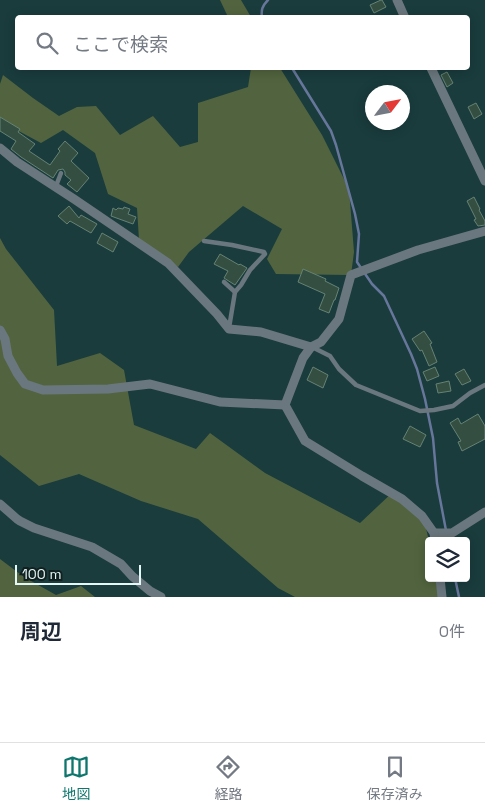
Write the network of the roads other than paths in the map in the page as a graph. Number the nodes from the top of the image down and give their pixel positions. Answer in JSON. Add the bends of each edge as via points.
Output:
{"nodes":[{"id":1,"x":397,"y":0,"type":"edge"},
{"id":2,"x":404,"y":15,"type":"edge"},
{"id":3,"x":432,"y":70,"type":"edge"},
{"id":4,"x":0,"y":148,"type":"edge"},
{"id":5,"x":61,"y":173,"type":"dead end"},
{"id":6,"x":485,"y":181,"type":"edge"},
{"id":7,"x":56,"y":186,"type":"junction"},
{"id":8,"x":485,"y":231,"type":"edge"},
{"id":9,"x":204,"y":241,"type":"dead end"},
{"id":10,"x":224,"y":282,"type":"dead end"},
{"id":11,"x":235,"y":292,"type":"junction"},
{"id":12,"x":229,"y":329,"type":"junction"},
{"id":13,"x":0,"y":330,"type":"edge"},
{"id":14,"x":311,"y":347,"type":"junction"},
{"id":15,"x":485,"y":385,"type":"edge"},
{"id":16,"x":285,"y":405,"type":"junction"},
{"id":17,"x":0,"y":504,"type":"edge"},
{"id":18,"x":485,"y":512,"type":"edge"},
{"id":19,"x":436,"y":535,"type":"edge"},
{"id":20,"x":440,"y":582,"type":"edge"},
{"id":21,"x":161,"y":597,"type":"edge"},
{"id":22,"x":442,"y":597,"type":"edge"}],
"edges":[{"from":1,"to":2,"type":"street"},
{"from":3,"to":6,"type":"street"},
{"from":4,"to":7,"type":"street"},
{"from":5,"to":7,"type":"lane"},
{"from":7,"to":12,"type":"street","via":[[168,263]]},
{"from":8,"to":14,"type":"street","via":[[418,250],[351,275],[339,319],[321,342]]},
{"from":9,"to":11,"type":"lane","via":[[264,252]]},
{"from":10,"to":11,"type":"lane"},
{"from":11,"to":12,"type":"lane"},
{"from":12,"to":14,"type":"street","via":[[262,332]]},
{"from":13,"to":16,"type":"street","via":[[17,373],[25,384],[42,390],[108,389],[150,384],[220,402]]},
{"from":14,"to":15,"type":"lane","via":[[330,356],[356,385],[422,411],[453,406]]},
{"from":14,"to":16,"type":"street","via":[[303,358]]},
{"from":16,"to":19,"type":"street","via":[[305,441],[402,499],[422,516]]},
{"from":17,"to":21,"type":"street","via":[[34,528],[92,547],[121,564]]},
{"from":18,"to":19,"type":"street","via":[[452,533]]},
{"from":20,"to":22,"type":"street"}]}
